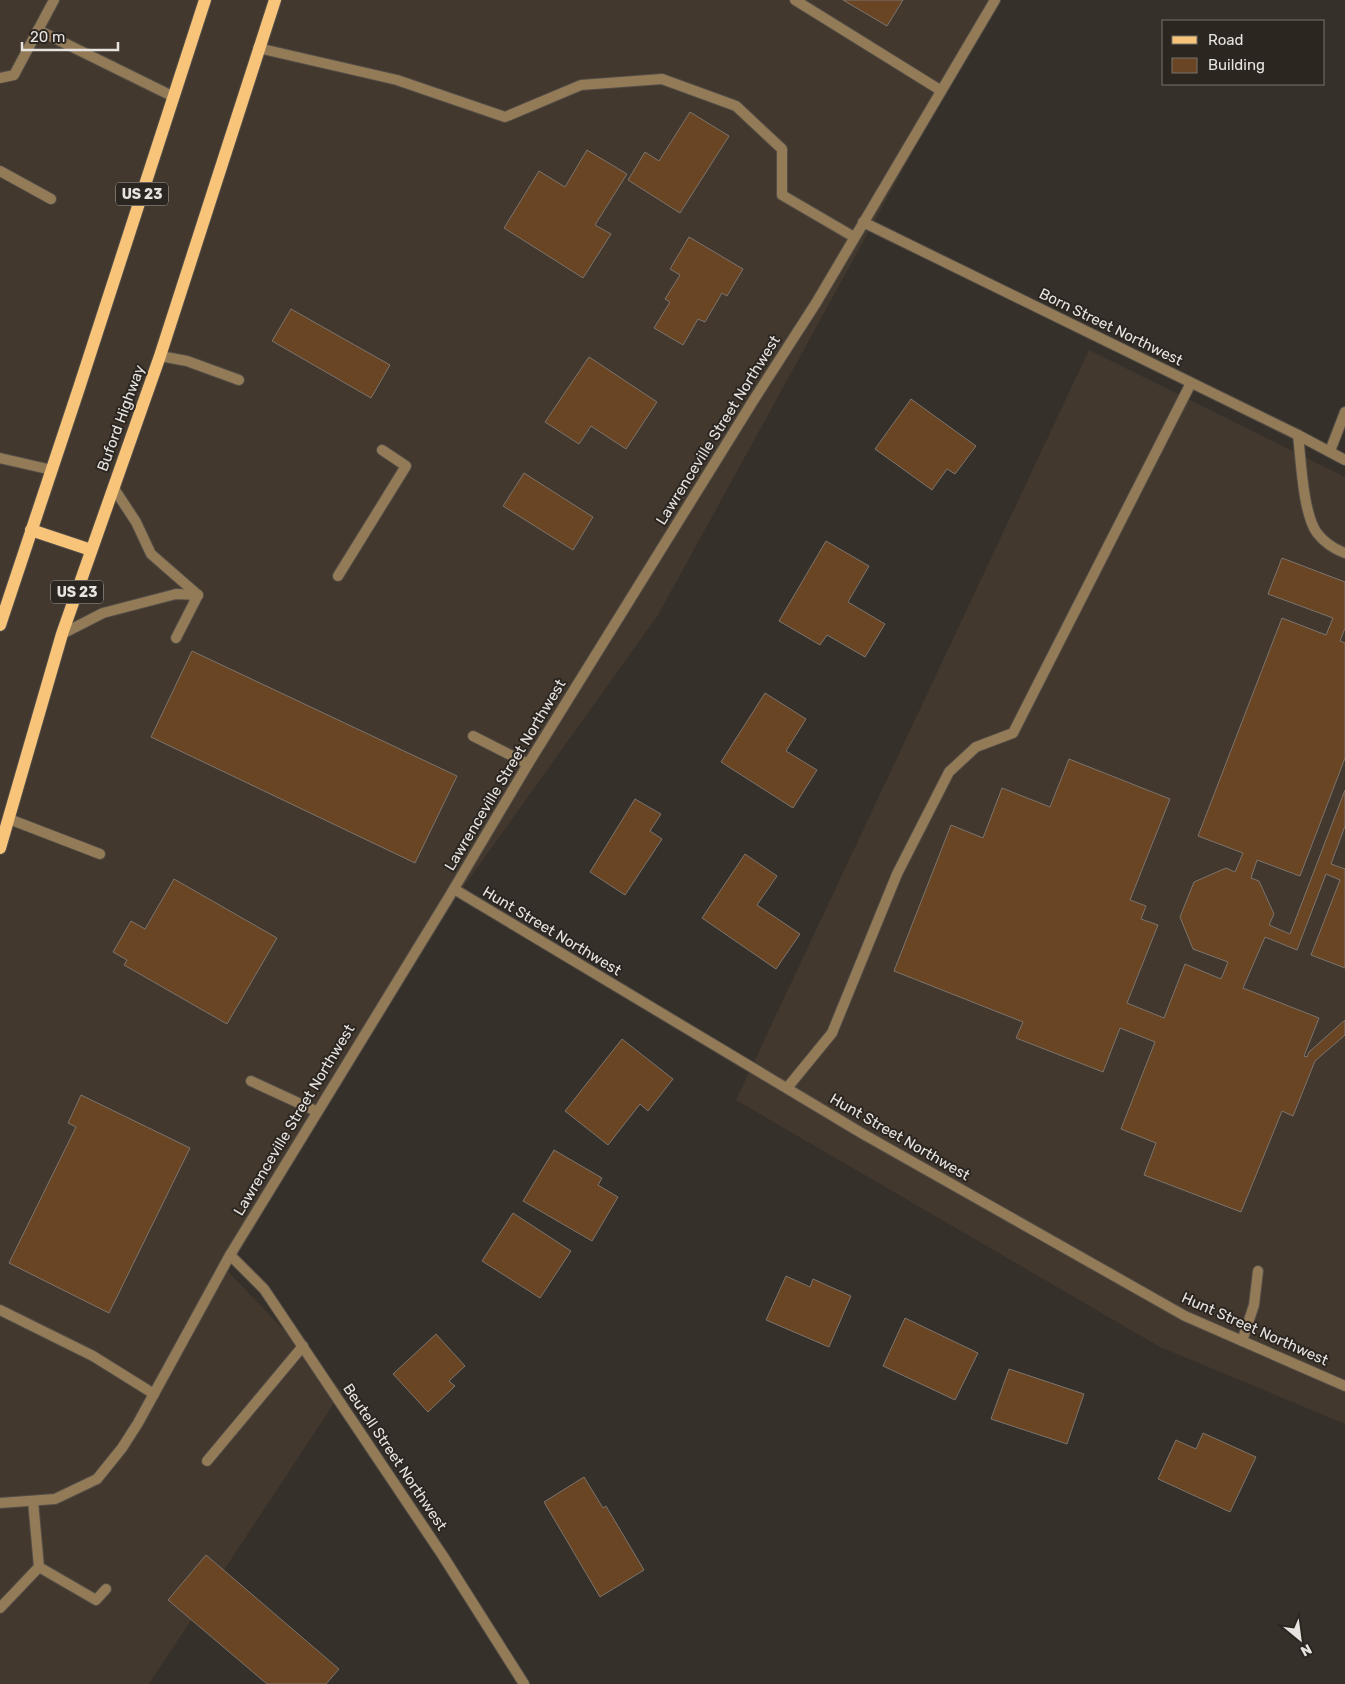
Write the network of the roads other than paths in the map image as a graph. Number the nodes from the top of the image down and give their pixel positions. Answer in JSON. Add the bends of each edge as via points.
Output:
{"nodes":[{"id":1,"x":54,"y":0,"type":"edge"},
{"id":2,"x":205,"y":0,"type":"edge"},
{"id":3,"x":275,"y":0,"type":"edge"},
{"id":4,"x":795,"y":0,"type":"edge"},
{"id":5,"x":995,"y":0,"type":"edge"},
{"id":6,"x":38,"y":30,"type":"junction"},
{"id":7,"x":258,"y":48,"type":"junction"},
{"id":8,"x":0,"y":78,"type":"edge"},
{"id":9,"x":940,"y":90,"type":"junction"},
{"id":10,"x":174,"y":97,"type":"junction"},
{"id":11,"x":0,"y":171,"type":"edge"},
{"id":12,"x":51,"y":199,"type":"dead end"},
{"id":13,"x":863,"y":222,"type":"junction"},
{"id":14,"x":854,"y":237,"type":"junction"},
{"id":15,"x":160,"y":356,"type":"junction"},
{"id":16,"x":239,"y":380,"type":"dead end"},
{"id":17,"x":1191,"y":383,"type":"junction"},
{"id":18,"x":1345,"y":412,"type":"edge"},
{"id":19,"x":1298,"y":435,"type":"junction"},
{"id":20,"x":382,"y":450,"type":"dead end"},
{"id":21,"x":1330,"y":452,"type":"junction"},
{"id":22,"x":0,"y":458,"type":"edge"},
{"id":23,"x":1345,"y":460,"type":"edge"},
{"id":24,"x":52,"y":470,"type":"junction"},
{"id":25,"x":113,"y":487,"type":"junction"},
{"id":26,"x":32,"y":530,"type":"junction"},
{"id":27,"x":92,"y":550,"type":"junction"},
{"id":28,"x":1345,"y":553,"type":"edge"},
{"id":29,"x":338,"y":576,"type":"dead end"},
{"id":30,"x":198,"y":595,"type":"junction"},
{"id":31,"x":0,"y":625,"type":"edge"},
{"id":32,"x":62,"y":634,"type":"junction"},
{"id":33,"x":176,"y":638,"type":"dead end"},
{"id":34,"x":473,"y":736,"type":"dead end"},
{"id":35,"x":528,"y":764,"type":"junction"},
{"id":36,"x":9,"y":819,"type":"junction"},
{"id":37,"x":0,"y":848,"type":"edge"},
{"id":38,"x":100,"y":854,"type":"dead end"},
{"id":39,"x":454,"y":889,"type":"junction"},
{"id":40,"x":251,"y":1081,"type":"dead end"},
{"id":41,"x":787,"y":1088,"type":"junction"},
{"id":42,"x":316,"y":1112,"type":"junction"},
{"id":43,"x":230,"y":1255,"type":"junction"},
{"id":44,"x":1258,"y":1272,"type":"dead end"},
{"id":45,"x":0,"y":1310,"type":"edge"},
{"id":46,"x":1242,"y":1341,"type":"junction"},
{"id":47,"x":303,"y":1346,"type":"junction"},
{"id":48,"x":1345,"y":1386,"type":"edge"},
{"id":49,"x":154,"y":1394,"type":"junction"},
{"id":50,"x":206,"y":1461,"type":"dead end"},
{"id":51,"x":33,"y":1501,"type":"junction"},
{"id":52,"x":0,"y":1503,"type":"edge"},
{"id":53,"x":39,"y":1567,"type":"junction"},
{"id":54,"x":106,"y":1589,"type":"dead end"},
{"id":55,"x":0,"y":1608,"type":"edge"},
{"id":56,"x":524,"y":1684,"type":"edge"}],
"edges":[{"from":1,"to":6,"type":"street"},
{"from":2,"to":10,"type":"main road","number":"US 23"},
{"from":3,"to":7,"type":"main road","name":"Buford Highway","number":"US 23"},
{"from":4,"to":9,"type":"street"},
{"from":5,"to":9,"type":"street","name":"Lawrenceville Street Northwest"},
{"from":6,"to":8,"type":"street","via":[[14,75]]},
{"from":6,"to":10,"type":"street"},
{"from":7,"to":14,"type":"street","via":[[397,80],[505,117],[581,85],[662,79],[736,106],[782,149],[782,195]]},
{"from":7,"to":15,"type":"main road","name":"Buford Highway","number":"US 23"},
{"from":9,"to":13,"type":"street","name":"Lawrenceville Street Northwest"},
{"from":10,"to":24,"type":"main road","number":"US 23"},
{"from":11,"to":12,"type":"street"},
{"from":13,"to":14,"type":"street","name":"Lawrenceville Street Northwest"},
{"from":13,"to":17,"type":"street","name":"Born Street Northwest"},
{"from":14,"to":35,"type":"street","name":"Lawrenceville Street Northwest"},
{"from":15,"to":16,"type":"street","via":[[187,361]]},
{"from":15,"to":25,"type":"main road","name":"Buford Highway","number":"US 23"},
{"from":17,"to":19,"type":"street","name":"Born Street Northwest"},
{"from":17,"to":41,"type":"street","via":[[1013,733],[976,747],[949,772],[897,874],[832,1033]]},
{"from":18,"to":21,"type":"street"},
{"from":19,"to":21,"type":"street","name":"Born Street Northwest"},
{"from":19,"to":28,"type":"street","via":[[1309,515],[1317,532],[1334,549]]},
{"from":20,"to":29,"type":"street","via":[[406,466]]},
{"from":21,"to":23,"type":"street","name":"Born Street Northwest"},
{"from":22,"to":24,"type":"street"},
{"from":24,"to":26,"type":"main road","number":"US 23"},
{"from":25,"to":27,"type":"main road","name":"Buford Highway","number":"US 23"},
{"from":25,"to":30,"type":"street","via":[[152,554]]},
{"from":26,"to":27,"type":"main road"},
{"from":26,"to":31,"type":"main road","number":"US 23"},
{"from":27,"to":32,"type":"main road","name":"Buford Highway","number":"US 23"},
{"from":30,"to":32,"type":"street","via":[[176,594],[103,613]]},
{"from":30,"to":33,"type":"street"},
{"from":32,"to":36,"type":"main road","name":"Buford Highway","number":"US 23"},
{"from":34,"to":35,"type":"street"},
{"from":35,"to":39,"type":"street","name":"Lawrenceville Street Northwest"},
{"from":36,"to":37,"type":"main road","name":"Buford Highway","number":"US 23"},
{"from":36,"to":38,"type":"street"},
{"from":39,"to":41,"type":"street","name":"Hunt Street Northwest"},
{"from":39,"to":42,"type":"street","name":"Lawrenceville Street Northwest"},
{"from":40,"to":42,"type":"street"},
{"from":41,"to":46,"type":"street","name":"Hunt Street Northwest","via":[[1185,1316]]},
{"from":42,"to":43,"type":"street","name":"Lawrenceville Street Northwest"},
{"from":43,"to":47,"type":"street","name":"Beutell Street Northwest","via":[[264,1289]]},
{"from":43,"to":49,"type":"street","name":"Lawrenceville Street Northwest"},
{"from":44,"to":46,"type":"street","via":[[1254,1305]]},
{"from":45,"to":49,"type":"street","via":[[93,1356]]},
{"from":46,"to":48,"type":"street","name":"Hunt Street Northwest"},
{"from":47,"to":50,"type":"street"},
{"from":47,"to":56,"type":"street","name":"Beutell Street Northwest"},
{"from":49,"to":51,"type":"street","name":"Lawrenceville Street Northwest","via":[[122,1448],[97,1479],[55,1499]]},
{"from":51,"to":52,"type":"street","name":"Lawrenceville Street Northwest"},
{"from":51,"to":53,"type":"street"},
{"from":53,"to":54,"type":"street","via":[[96,1600]]},
{"from":53,"to":55,"type":"street"}]}
